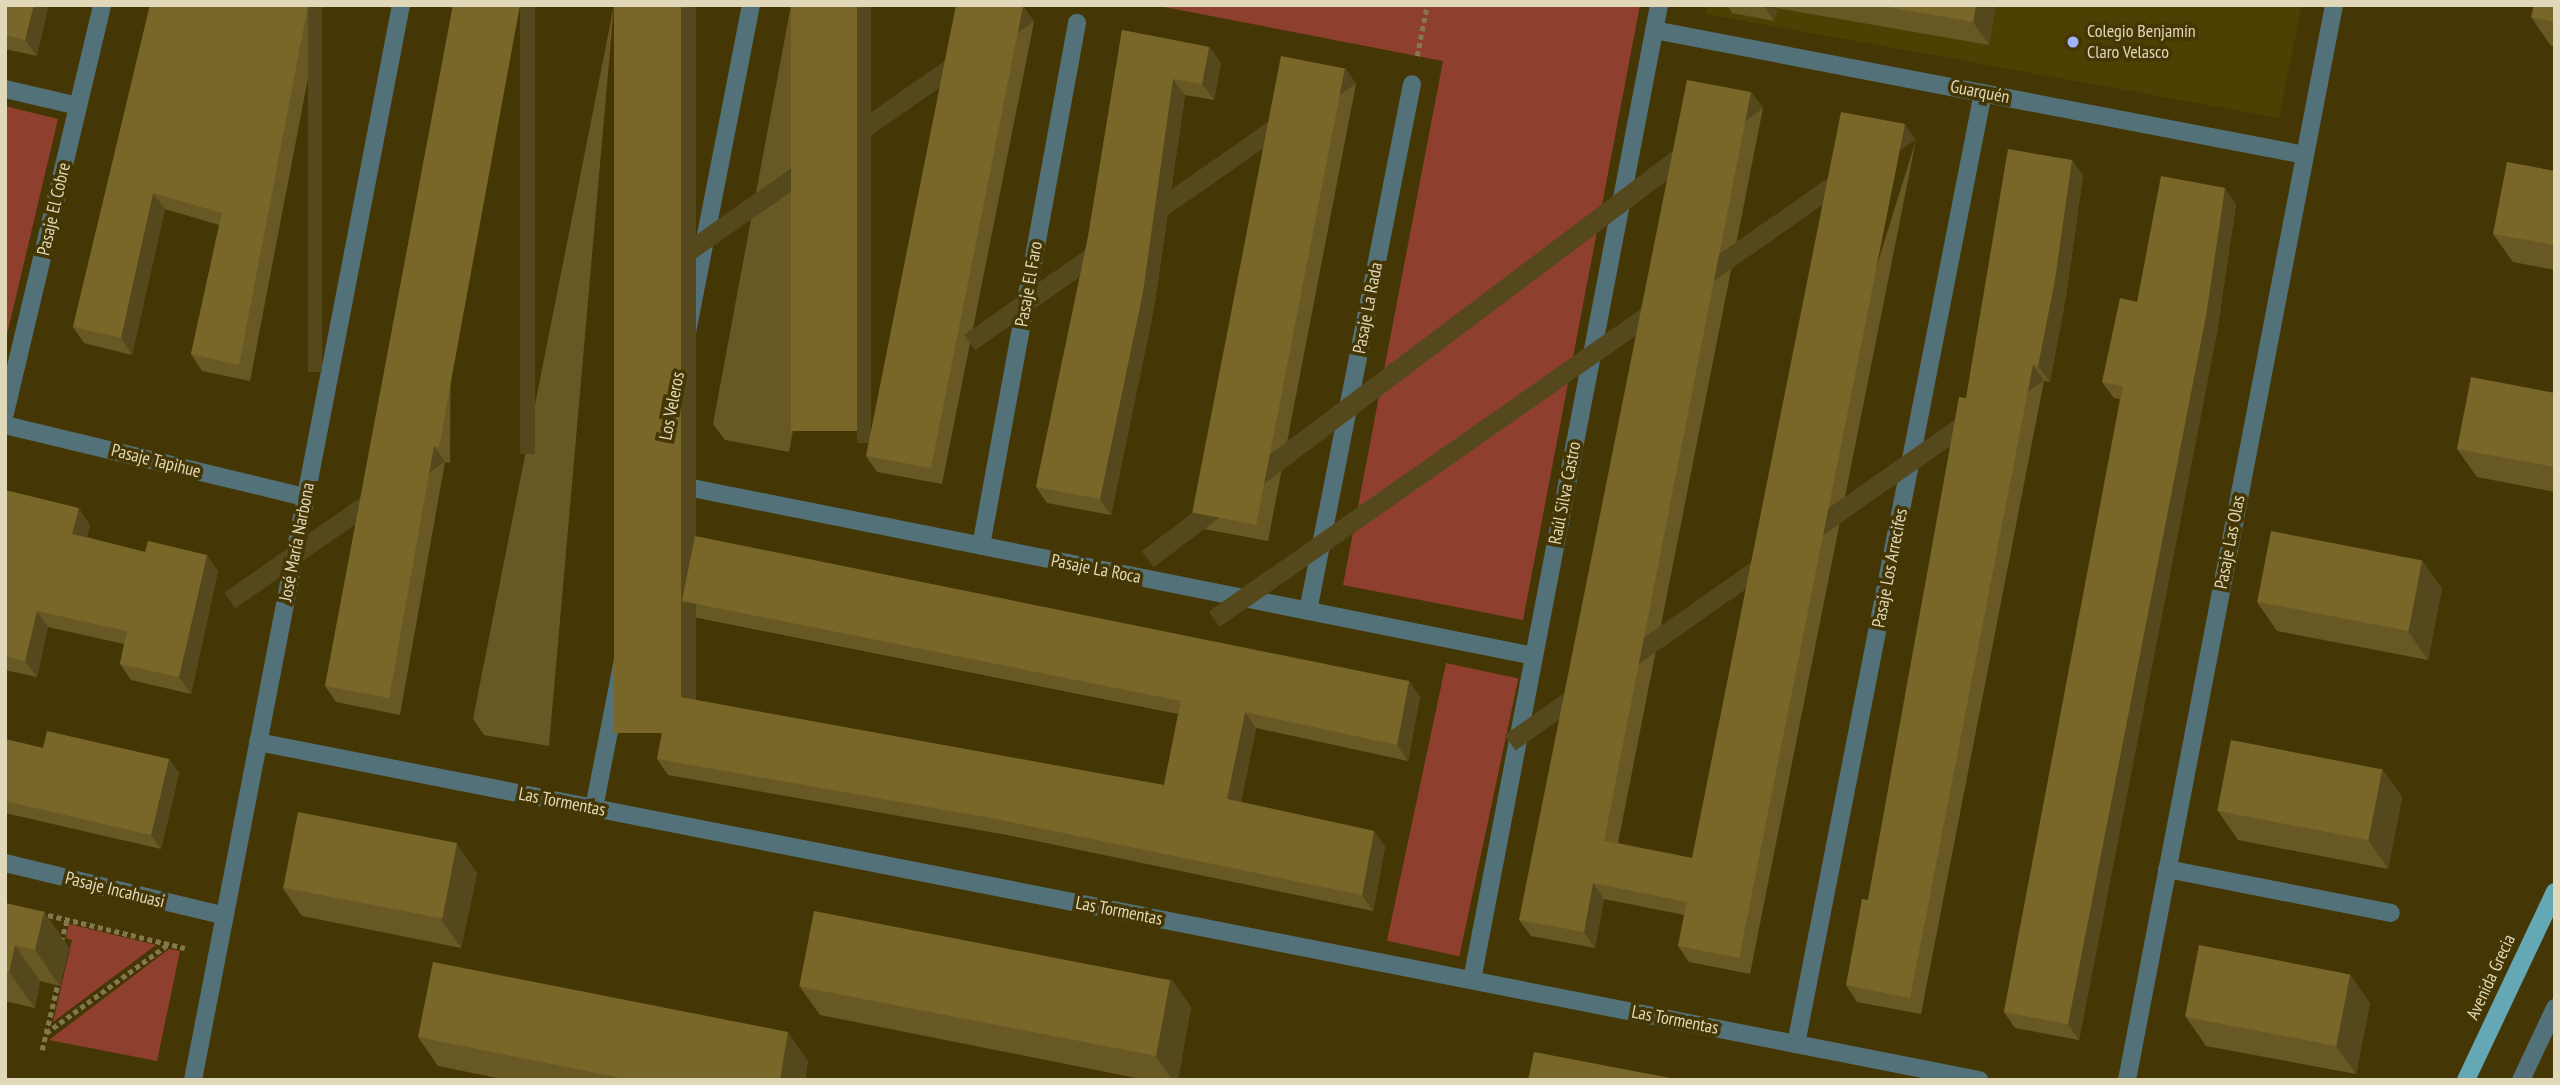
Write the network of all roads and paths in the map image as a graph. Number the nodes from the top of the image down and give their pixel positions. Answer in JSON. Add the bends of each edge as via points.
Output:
{"nodes":[{"id":1,"x":102,"y":5,"type":"edge"},
{"id":2,"x":401,"y":5,"type":"edge"},
{"id":3,"x":751,"y":5,"type":"edge"},
{"id":4,"x":1427,"y":5,"type":"edge"},
{"id":5,"x":1659,"y":5,"type":"edge"},
{"id":6,"x":2334,"y":5,"type":"edge"},
{"id":7,"x":1077,"y":23,"type":"dead end"},
{"id":8,"x":1654,"y":30,"type":"junction"},
{"id":9,"x":1412,"y":84,"type":"joint"},
{"id":10,"x":5,"y":89,"type":"edge"},
{"id":11,"x":1983,"y":93,"type":"junction"},
{"id":12,"x":78,"y":106,"type":"junction"},
{"id":13,"x":2305,"y":155,"type":"junction"},
{"id":14,"x":5,"y":413,"type":"edge"},
{"id":15,"x":5,"y":425,"type":"edge"},
{"id":16,"x":657,"y":481,"type":"junction"},
{"id":17,"x":306,"y":497,"type":"junction"},
{"id":18,"x":981,"y":545,"type":"junction"},
{"id":19,"x":1308,"y":611,"type":"junction"},
{"id":20,"x":1534,"y":656,"type":"junction"},
{"id":21,"x":258,"y":742,"type":"junction"},
{"id":22,"x":594,"y":808,"type":"junction"},
{"id":23,"x":5,"y":863,"type":"edge"},
{"id":24,"x":2167,"y":869,"type":"junction"},
{"id":25,"x":2555,"y":892,"type":"edge"},
{"id":26,"x":25,"y":909,"type":"edge"},
{"id":27,"x":2391,"y":913,"type":"dead end"},
{"id":28,"x":225,"y":916,"type":"junction"},
{"id":29,"x":67,"y":919,"type":"junction"},
{"id":30,"x":168,"y":944,"type":"junction"},
{"id":31,"x":185,"y":948,"type":"dead end"},
{"id":32,"x":65,"y":955,"type":"dead end"},
{"id":33,"x":62,"y":968,"type":"dead end"},
{"id":34,"x":1472,"y":980,"type":"junction"},
{"id":35,"x":2555,"y":1008,"type":"edge"},
{"id":36,"x":46,"y":1033,"type":"junction"},
{"id":37,"x":1797,"y":1044,"type":"junction"},
{"id":38,"x":41,"y":1050,"type":"dead end"},
{"id":39,"x":193,"y":1080,"type":"edge"},
{"id":40,"x":1979,"y":1080,"type":"edge"},
{"id":41,"x":2127,"y":1080,"type":"edge"},
{"id":42,"x":2466,"y":1080,"type":"edge"},
{"id":43,"x":2521,"y":1080,"type":"edge"}],
"edges":[{"from":1,"to":12,"type":"street","name":"Pasaje El Cobre"},
{"from":2,"to":17,"type":"street","name":"José María Narbona"},
{"from":3,"to":16,"type":"street","name":"Los Veleros"},
{"from":4,"to":9,"type":"path"},
{"from":5,"to":8,"type":"street","name":"Raúl Silva Castro"},
{"from":6,"to":13,"type":"street","name":"Pasaje Las Olas"},
{"from":7,"to":18,"type":"street","name":"Pasaje El Faro"},
{"from":8,"to":11,"type":"street","name":"Guarquén"},
{"from":8,"to":20,"type":"street","name":"Raúl Silva Castro"},
{"from":9,"to":19,"type":"street","name":"Pasaje La Rada"},
{"from":10,"to":12,"type":"street"},
{"from":11,"to":13,"type":"street","name":"Guarquén"},
{"from":11,"to":37,"type":"street","name":"Pasaje Los Arrecifes"},
{"from":12,"to":14,"type":"street","name":"Pasaje El Cobre"},
{"from":13,"to":24,"type":"street","name":"Pasaje Las Olas"},
{"from":15,"to":17,"type":"street","name":"Pasaje Tapihue"},
{"from":16,"to":18,"type":"street","name":"Pasaje La Roca"},
{"from":16,"to":22,"type":"street","name":"Los Veleros"},
{"from":17,"to":21,"type":"street","name":"José María Narbona"},
{"from":18,"to":19,"type":"street","name":"Pasaje La Roca"},
{"from":19,"to":20,"type":"street","name":"Pasaje La Roca"},
{"from":20,"to":34,"type":"street","name":"Raúl Silva Castro"},
{"from":21,"to":22,"type":"street","name":"Las Tormentas"},
{"from":21,"to":28,"type":"street","name":"José María Narbona"},
{"from":22,"to":34,"type":"street","name":"Las Tormentas"},
{"from":23,"to":28,"type":"street","name":"Pasaje Incahuasi"},
{"from":24,"to":27,"type":"street"},
{"from":24,"to":41,"type":"street","name":"Pasaje Las Olas"},
{"from":25,"to":42,"type":"main road","name":"Avenida Grecia"},
{"from":26,"to":29,"type":"path"},
{"from":28,"to":39,"type":"street","name":"José María Narbona"},
{"from":29,"to":30,"type":"path"},
{"from":29,"to":32,"type":"path","via":[[61,944],[68,942]]},
{"from":30,"to":31,"type":"path"},
{"from":30,"to":36,"type":"path"},
{"from":33,"to":36,"type":"path"},
{"from":34,"to":37,"type":"street","name":"Las Tormentas"},
{"from":35,"to":43,"type":"street"},
{"from":36,"to":38,"type":"path"},
{"from":37,"to":40,"type":"street","name":"Las Tormentas"}]}
